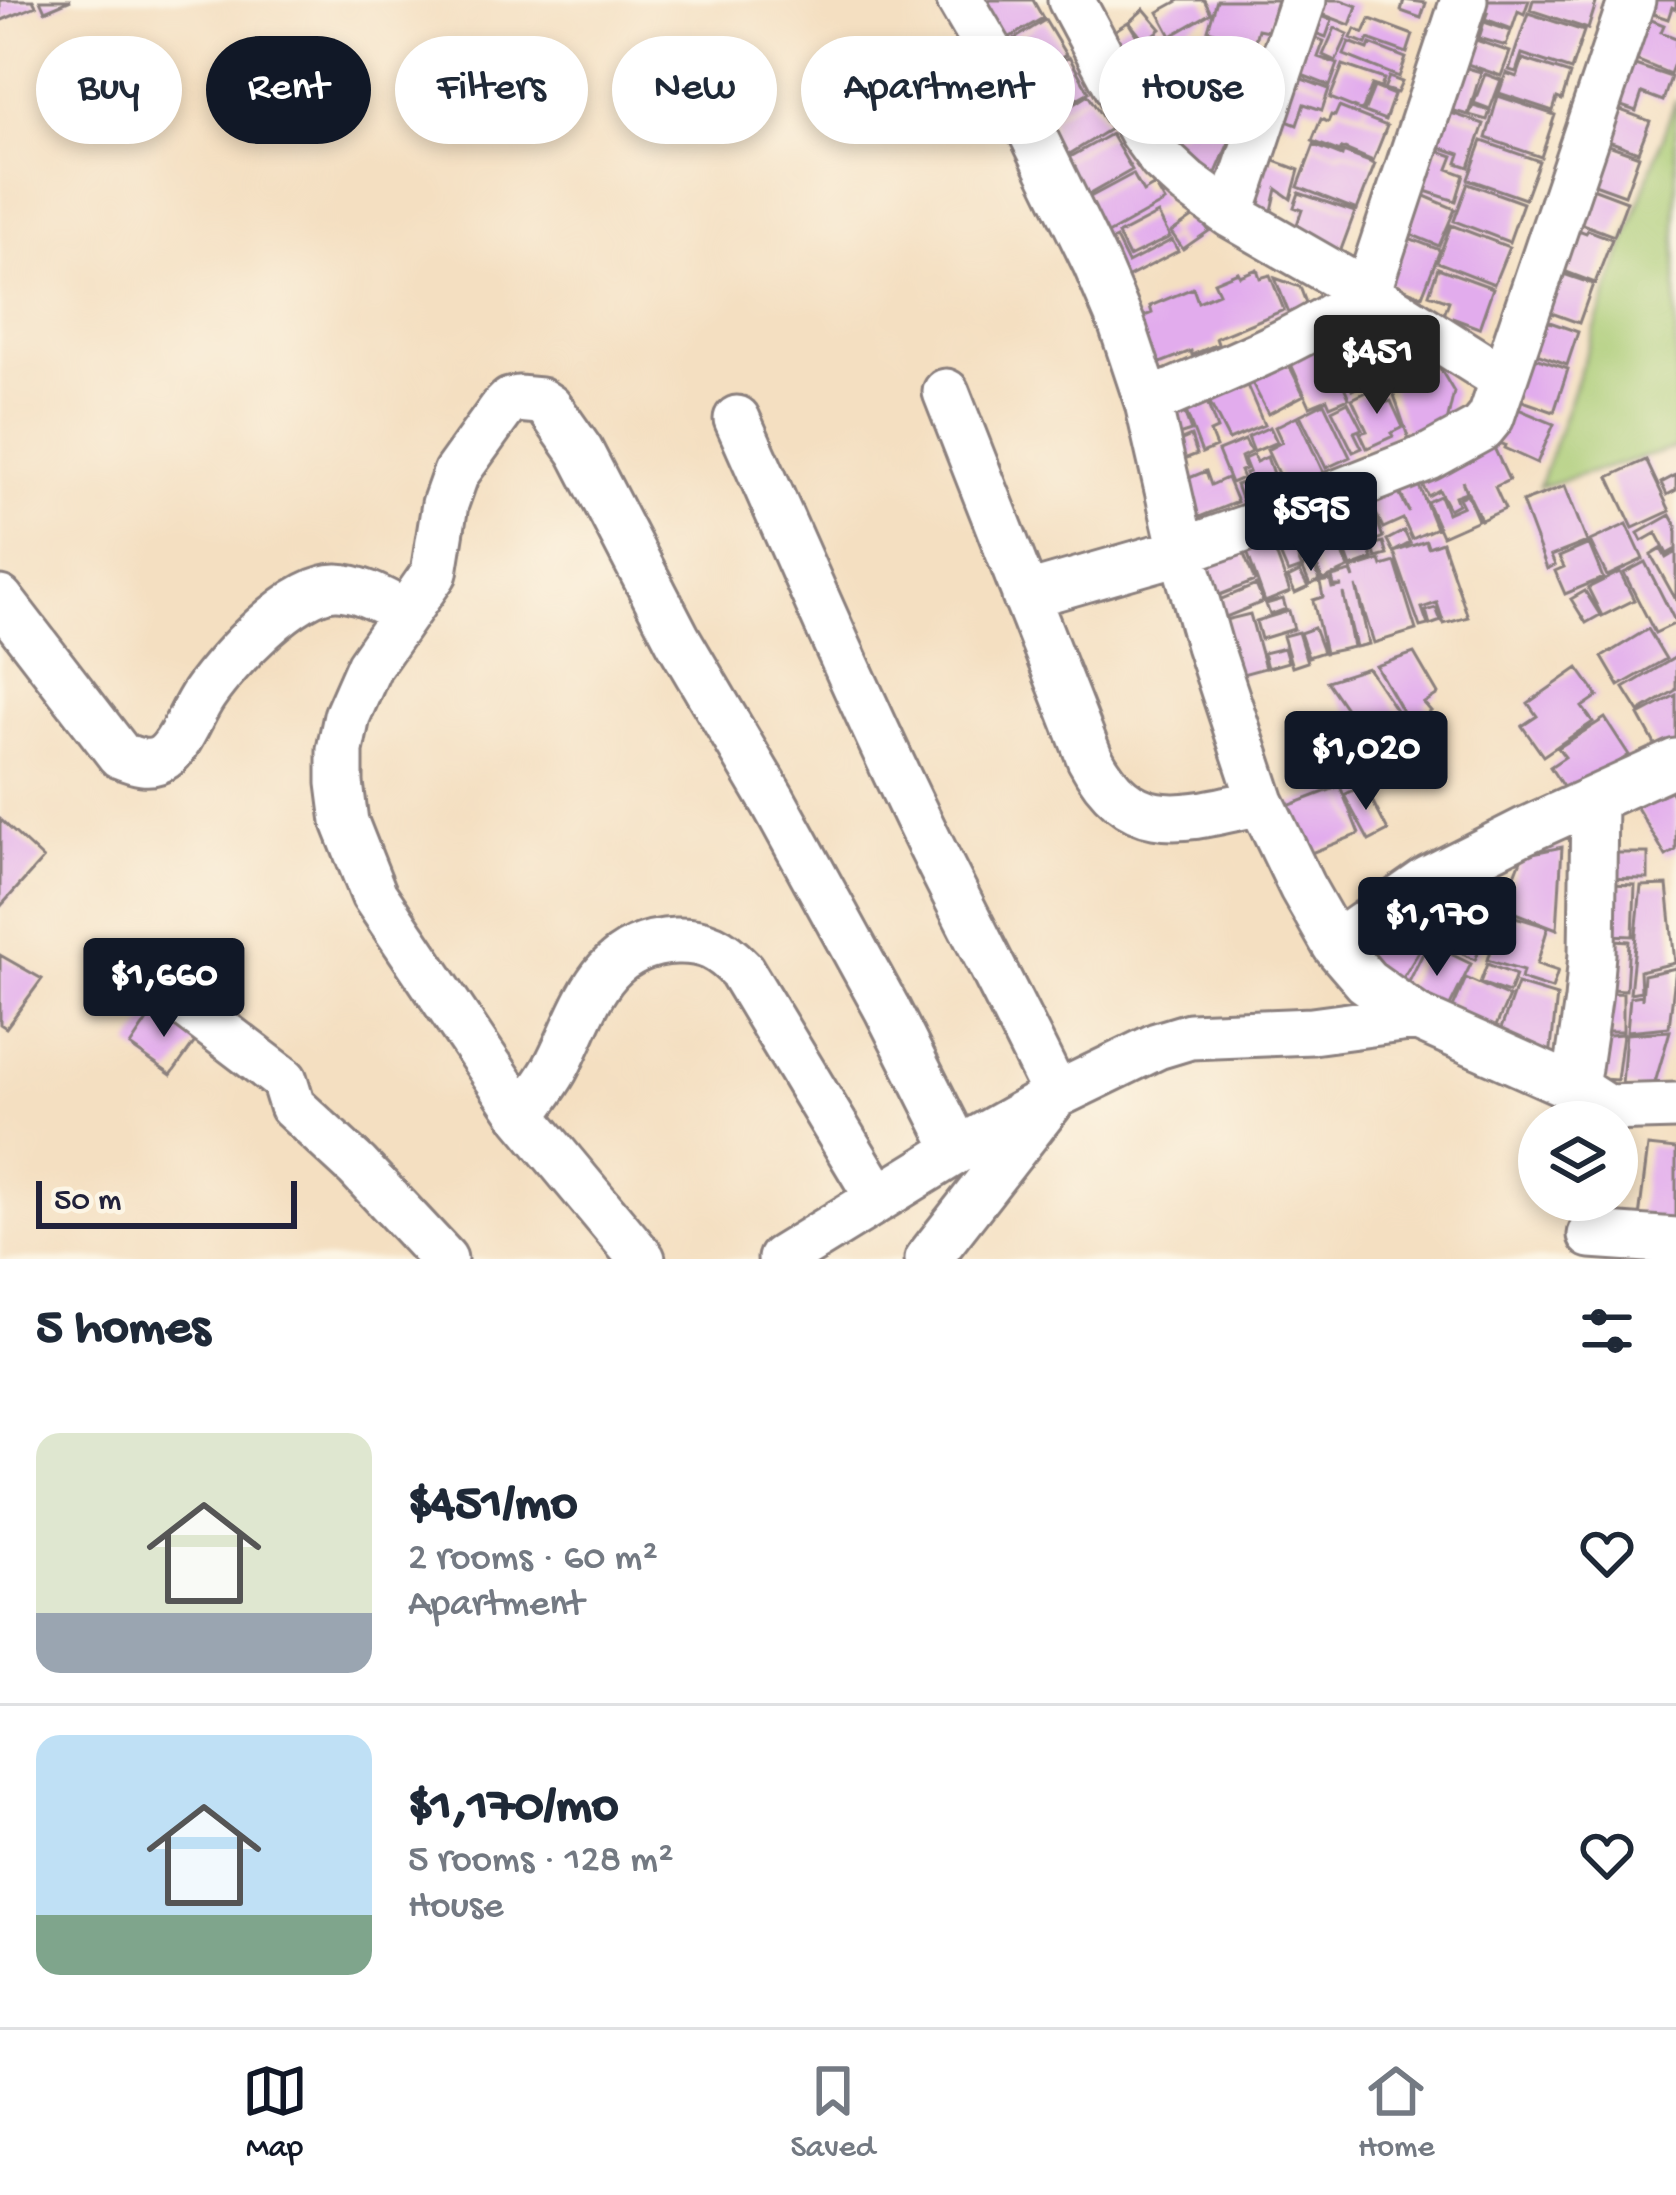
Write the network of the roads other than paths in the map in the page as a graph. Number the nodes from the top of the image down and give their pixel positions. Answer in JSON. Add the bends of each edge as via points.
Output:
{"nodes":[{"id":1,"x":960,"y":0,"type":"edge"},
{"id":2,"x":1071,"y":0,"type":"edge"},
{"id":3,"x":1303,"y":0,"type":"edge"},
{"id":4,"x":1464,"y":0,"type":"edge"},
{"id":5,"x":1632,"y":0,"type":"edge"},
{"id":6,"x":1231,"y":214,"type":"junction"},
{"id":7,"x":1367,"y":293,"type":"junction"},
{"id":8,"x":1503,"y":379,"type":"junction"},
{"id":9,"x":946,"y":392,"type":"dead end"},
{"id":10,"x":1148,"y":404,"type":"junction"},
{"id":11,"x":737,"y":419,"type":"dead end"},
{"id":12,"x":1182,"y":551,"type":"junction"},
{"id":13,"x":1025,"y":596,"type":"junction"},
{"id":14,"x":0,"y":599,"type":"edge"},
{"id":15,"x":406,"y":613,"type":"junction"},
{"id":16,"x":1676,"y":762,"type":"edge"},
{"id":17,"x":1594,"y":801,"type":"junction"},
{"id":18,"x":1261,"y":802,"type":"junction"},
{"id":19,"x":1335,"y":945,"type":"junction"},
{"id":20,"x":162,"y":987,"type":"dead end"},
{"id":21,"x":1417,"y":1017,"type":"junction"},
{"id":22,"x":1056,"y":1095,"type":"junction"},
{"id":23,"x":1585,"y":1101,"type":"edge"},
{"id":24,"x":1595,"y":1101,"type":"edge"},
{"id":25,"x":1638,"y":1106,"type":"edge"},
{"id":26,"x":1676,"y":1106,"type":"edge"},
{"id":27,"x":523,"y":1115,"type":"junction"},
{"id":28,"x":958,"y":1150,"type":"junction"},
{"id":29,"x":879,"y":1199,"type":"junction"},
{"id":30,"x":1594,"y":1231,"type":"edge"},
{"id":31,"x":1676,"y":1240,"type":"edge"},
{"id":32,"x":444,"y":1259,"type":"edge"},
{"id":33,"x":642,"y":1259,"type":"edge"},
{"id":34,"x":781,"y":1259,"type":"edge"},
{"id":35,"x":928,"y":1259,"type":"edge"}],
"edges":[{"from":1,"to":10,"type":"street","via":[[1096,264]]},
{"from":2,"to":6,"type":"street","via":[[1162,160]]},
{"from":3,"to":6,"type":"street"},
{"from":4,"to":7,"type":"street"},
{"from":5,"to":8,"type":"street"},
{"from":6,"to":7,"type":"street"},
{"from":7,"to":8,"type":"street"},
{"from":7,"to":10,"type":"street","via":[[1335,317]]},
{"from":8,"to":12,"type":"street","via":[[1481,428],[1430,457]]},
{"from":9,"to":13,"type":"street"},
{"from":10,"to":12,"type":"street"},
{"from":11,"to":22,"type":"street","via":[[869,716]]},
{"from":12,"to":13,"type":"street"},
{"from":12,"to":18,"type":"street"},
{"from":13,"to":18,"type":"street","via":[[1090,759],[1122,803],[1173,816]]},
{"from":14,"to":15,"type":"street","via":[[120,755],[136,762],[168,754],[218,675],[312,592],[361,591]]},
{"from":15,"to":27,"type":"street","via":[[347,716],[340,750],[345,821],[374,896]]},
{"from":15,"to":28,"type":"street","via":[[434,573],[455,473],[510,401],[540,400],[580,451]]},
{"from":16,"to":17,"type":"street"},
{"from":17,"to":19,"type":"street","via":[[1429,879]]},
{"from":17,"to":24,"type":"street","via":[[1588,1000]]},
{"from":18,"to":19,"type":"street"},
{"from":19,"to":21,"type":"street","via":[[1366,981]]},
{"from":20,"to":32,"type":"street","via":[[284,1080],[292,1106]]},
{"from":21,"to":22,"type":"street","via":[[1190,1036]]},
{"from":21,"to":23,"type":"street"},
{"from":22,"to":28,"type":"street"},
{"from":22,"to":35,"type":"street"},
{"from":25,"to":26,"type":"street"},
{"from":27,"to":29,"type":"street","via":[[612,966],[655,943],[701,942],[741,970]]},
{"from":27,"to":33,"type":"street"},
{"from":28,"to":29,"type":"street"},
{"from":29,"to":34,"type":"street"},
{"from":30,"to":31,"type":"street"}]}
